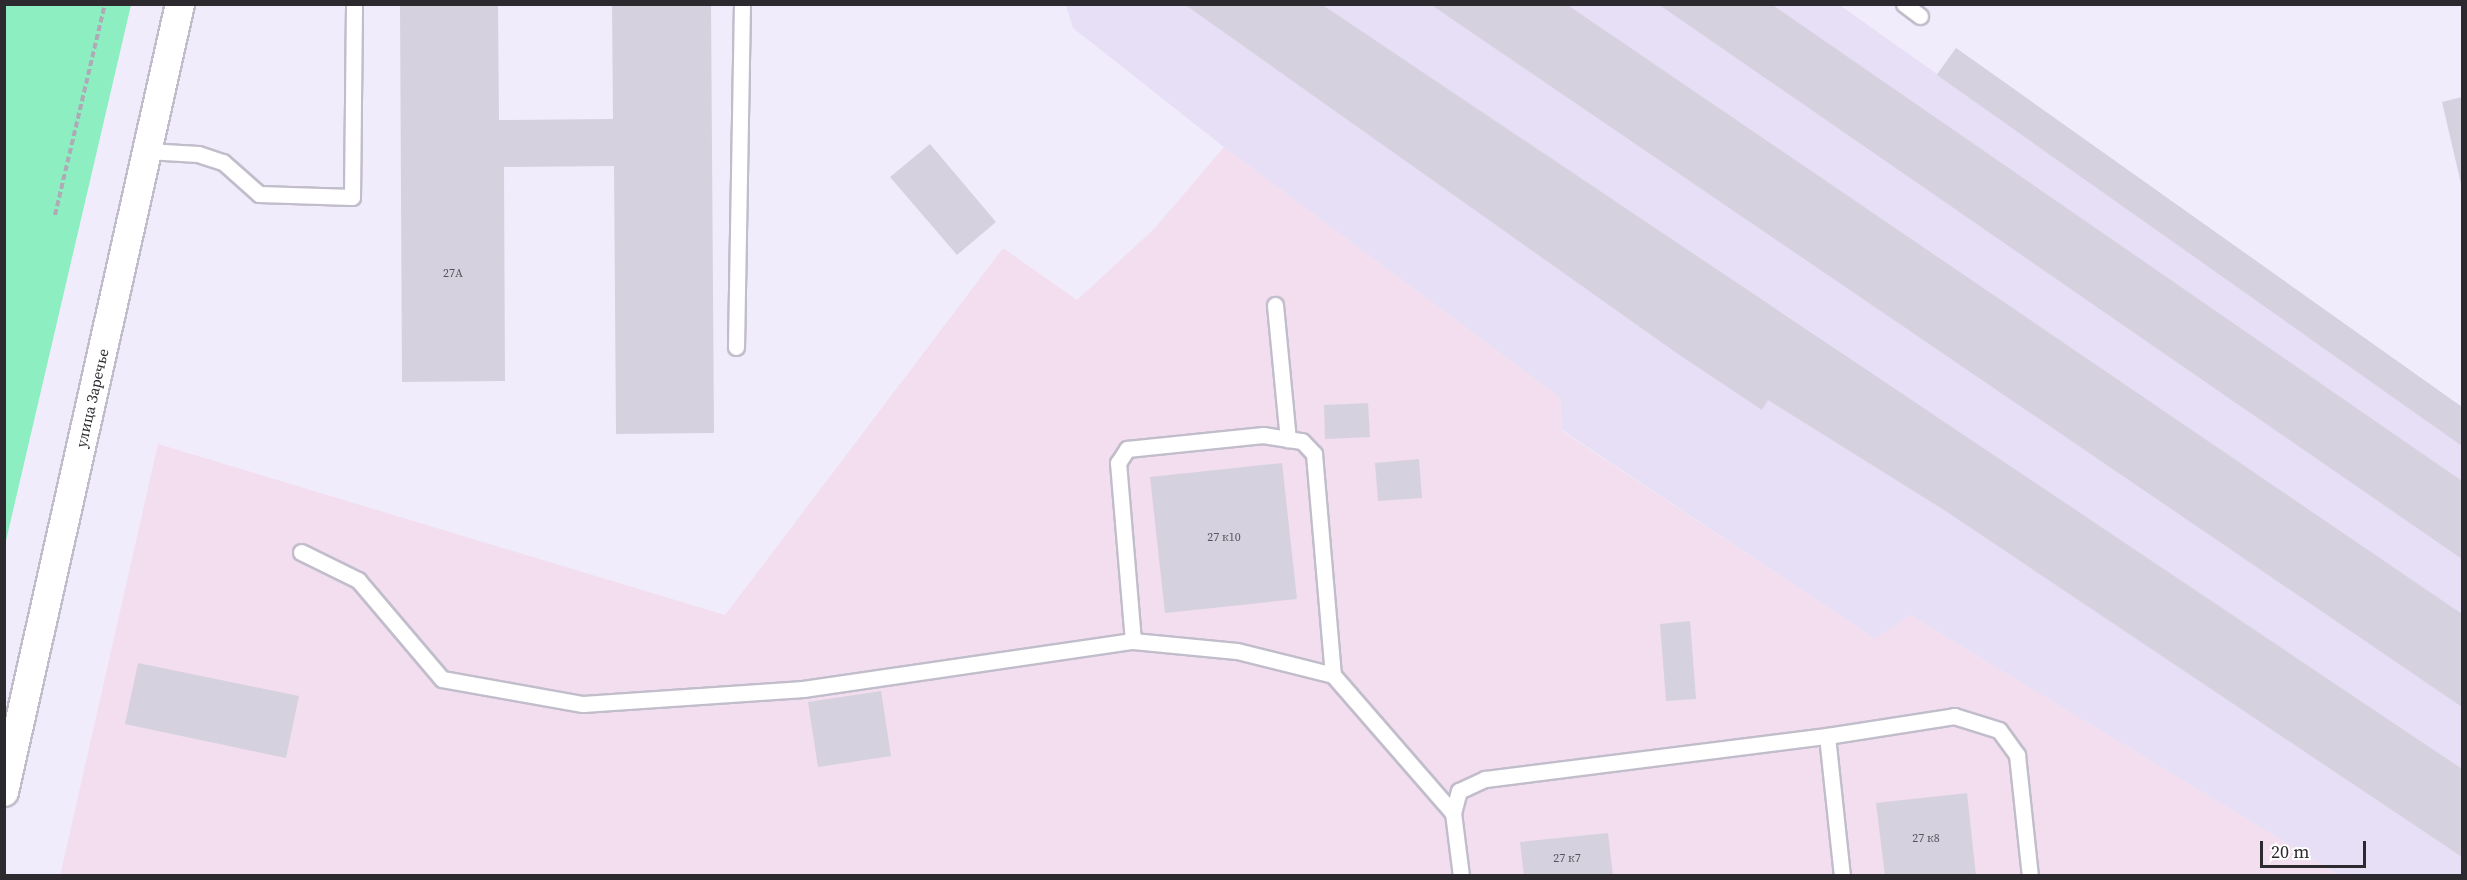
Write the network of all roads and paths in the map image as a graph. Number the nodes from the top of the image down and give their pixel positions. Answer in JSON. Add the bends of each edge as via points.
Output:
{"nodes":[{"id":1,"x":105,"y":4,"type":"edge"},
{"id":2,"x":180,"y":4,"type":"edge"},
{"id":3,"x":354,"y":4,"type":"edge"},
{"id":4,"x":742,"y":4,"type":"edge"},
{"id":5,"x":1904,"y":4,"type":"edge"},
{"id":6,"x":1920,"y":16,"type":"dead end"},
{"id":7,"x":147,"y":151,"type":"junction"},
{"id":8,"x":55,"y":215,"type":"dead end"},
{"id":9,"x":1275,"y":305,"type":"dead end"},
{"id":10,"x":736,"y":347,"type":"dead end"},
{"id":11,"x":1288,"y":439,"type":"junction"},
{"id":12,"x":301,"y":552,"type":"dead end"},
{"id":13,"x":1133,"y":640,"type":"junction"},
{"id":14,"x":1333,"y":675,"type":"junction"},
{"id":15,"x":1827,"y":736,"type":"junction"},
{"id":16,"x":4,"y":792,"type":"edge"},
{"id":17,"x":1453,"y":813,"type":"junction"},
{"id":18,"x":1461,"y":876,"type":"edge"},
{"id":19,"x":1842,"y":876,"type":"edge"},
{"id":20,"x":2030,"y":876,"type":"edge"}],
"edges":[{"from":1,"to":8,"type":"path"},
{"from":2,"to":7,"type":"street","name":"улица Заречье"},
{"from":3,"to":7,"type":"lane","via":[[352,196],[259,194],[224,162],[198,154]]},
{"from":4,"to":10,"type":"lane"},
{"from":5,"to":6,"type":"lane"},
{"from":7,"to":16,"type":"street","name":"улица Заречье"},
{"from":9,"to":11,"type":"lane"},
{"from":11,"to":13,"type":"lane","via":[[1263,435],[1127,450],[1119,463]]},
{"from":11,"to":14,"type":"lane","via":[[1302,441],[1314,454]]},
{"from":12,"to":13,"type":"lane","via":[[358,580],[442,679],[583,704],[803,689]]},
{"from":13,"to":14,"type":"lane","via":[[1237,651]]},
{"from":14,"to":17,"type":"lane"},
{"from":15,"to":17,"type":"lane","via":[[1485,779],[1459,790]]},
{"from":15,"to":19,"type":"lane"},
{"from":15,"to":20,"type":"lane","via":[[1954,716],[1999,730],[2017,755]]},
{"from":17,"to":18,"type":"lane"}]}
